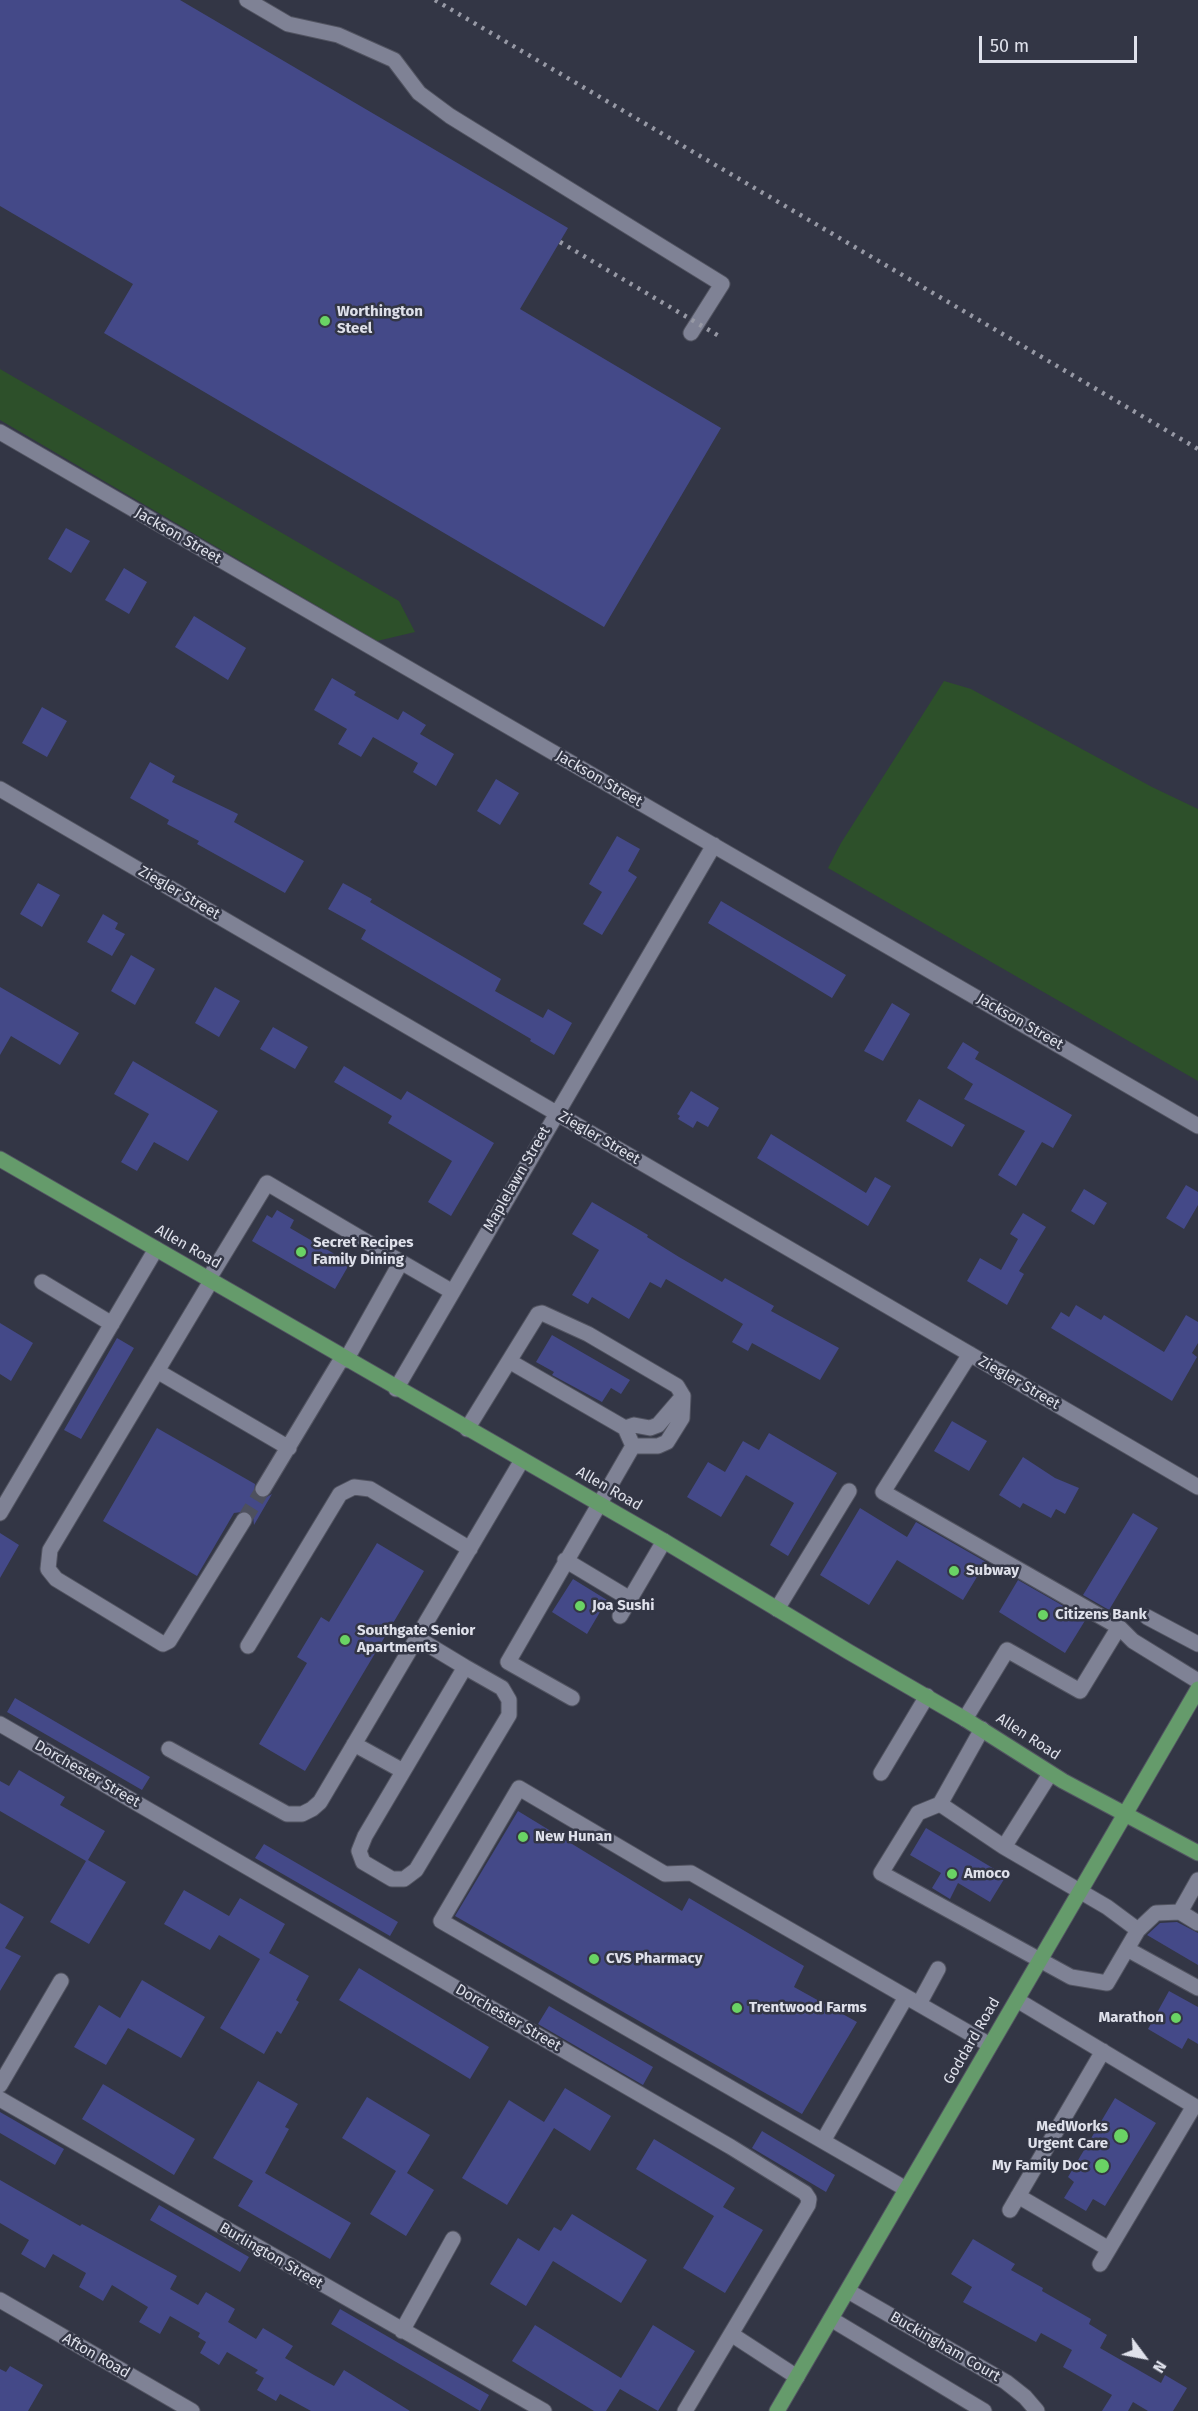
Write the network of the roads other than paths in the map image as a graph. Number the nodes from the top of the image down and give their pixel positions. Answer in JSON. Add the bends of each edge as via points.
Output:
{"nodes":[{"id":1,"x":247,"y":0,"type":"edge"},
{"id":2,"x":691,"y":333,"type":"dead end"},
{"id":3,"x":0,"y":432,"type":"edge"},
{"id":4,"x":0,"y":789,"type":"edge"},
{"id":5,"x":714,"y":845,"type":"junction"},
{"id":6,"x":556,"y":1113,"type":"junction"},
{"id":7,"x":1198,"y":1126,"type":"edge"},
{"id":8,"x":0,"y":1159,"type":"edge"},
{"id":9,"x":156,"y":1250,"type":"junction"},
{"id":10,"x":400,"y":1262,"type":"junction"},
{"id":11,"x":210,"y":1281,"type":"junction"},
{"id":12,"x":42,"y":1282,"type":"dead end"},
{"id":13,"x":451,"y":1291,"type":"junction"},
{"id":14,"x":112,"y":1324,"type":"junction"},
{"id":15,"x":970,"y":1354,"type":"junction"},
{"id":16,"x":344,"y":1359,"type":"junction"},
{"id":17,"x":509,"y":1361,"type":"junction"},
{"id":18,"x":156,"y":1371,"type":"junction"},
{"id":19,"x":396,"y":1389,"type":"junction"},
{"id":20,"x":683,"y":1396,"type":"junction"},
{"id":21,"x":625,"y":1428,"type":"junction"},
{"id":22,"x":467,"y":1429,"type":"junction"},
{"id":23,"x":633,"y":1446,"type":"junction"},
{"id":24,"x":289,"y":1448,"type":"junction"},
{"id":25,"x":522,"y":1460,"type":"junction"},
{"id":26,"x":1198,"y":1487,"type":"edge"},
{"id":27,"x":263,"y":1489,"type":"tunnel mouth"},
{"id":28,"x":849,"y":1491,"type":"dead end"},
{"id":29,"x":597,"y":1503,"type":"junction"},
{"id":30,"x":0,"y":1513,"type":"edge"},
{"id":31,"x":244,"y":1520,"type":"tunnel mouth"},
{"id":32,"x":664,"y":1541,"type":"junction"},
{"id":33,"x":470,"y":1549,"type":"junction"},
{"id":34,"x":565,"y":1560,"type":"junction"},
{"id":35,"x":630,"y":1599,"type":"junction"},
{"id":36,"x":777,"y":1609,"type":"junction"},
{"id":37,"x":620,"y":1616,"type":"dead end"},
{"id":38,"x":1147,"y":1617,"type":"dead end"},
{"id":39,"x":1119,"y":1627,"type":"junction"},
{"id":40,"x":417,"y":1638,"type":"junction"},
{"id":41,"x":1198,"y":1644,"type":"edge"},
{"id":42,"x":248,"y":1646,"type":"dead end"},
{"id":43,"x":465,"y":1667,"type":"junction"},
{"id":44,"x":1198,"y":1681,"type":"edge"},
{"id":45,"x":1198,"y":1689,"type":"edge"},
{"id":46,"x":927,"y":1696,"type":"junction"},
{"id":47,"x":572,"y":1698,"type":"dead end"},
{"id":48,"x":965,"y":1719,"type":"junction"},
{"id":49,"x":0,"y":1724,"type":"edge"},
{"id":50,"x":982,"y":1729,"type":"junction"},
{"id":51,"x":354,"y":1744,"type":"junction"},
{"id":52,"x":169,"y":1749,"type":"dead end"},
{"id":53,"x":403,"y":1772,"type":"junction"},
{"id":54,"x":881,"y":1773,"type":"dead end"},
{"id":55,"x":1050,"y":1774,"type":"junction"},
{"id":56,"x":940,"y":1804,"type":"junction"},
{"id":57,"x":1126,"y":1813,"type":"junction"},
{"id":58,"x":1004,"y":1847,"type":"junction"},
{"id":59,"x":1198,"y":1853,"type":"edge"},
{"id":60,"x":1198,"y":1880,"type":"edge"},
{"id":61,"x":1080,"y":1892,"type":"junction"},
{"id":62,"x":1180,"y":1912,"type":"junction"},
{"id":63,"x":1198,"y":1923,"type":"edge"},
{"id":64,"x":1138,"y":1930,"type":"junction"},
{"id":65,"x":1127,"y":1948,"type":"junction"},
{"id":66,"x":1040,"y":1961,"type":"junction"},
{"id":67,"x":938,"y":1969,"type":"dead end"},
{"id":68,"x":61,"y":1981,"type":"dead end"},
{"id":69,"x":1198,"y":1988,"type":"edge"},
{"id":70,"x":912,"y":2000,"type":"junction"},
{"id":71,"x":1017,"y":2000,"type":"junction"},
{"id":72,"x":990,"y":2045,"type":"junction"},
{"id":73,"x":1103,"y":2051,"type":"junction"},
{"id":74,"x":0,"y":2085,"type":"edge"},
{"id":75,"x":0,"y":2098,"type":"edge"},
{"id":76,"x":823,"y":2141,"type":"junction"},
{"id":77,"x":906,"y":2189,"type":"junction"},
{"id":78,"x":1018,"y":2196,"type":"junction"},
{"id":79,"x":1010,"y":2210,"type":"dead end"},
{"id":80,"x":453,"y":2239,"type":"dead end"},
{"id":81,"x":1110,"y":2249,"type":"junction"},
{"id":82,"x":1100,"y":2264,"type":"dead end"},
{"id":83,"x":848,"y":2290,"type":"junction"},
{"id":84,"x":0,"y":2300,"type":"edge"},
{"id":85,"x":831,"y":2319,"type":"junction"},
{"id":86,"x":402,"y":2331,"type":"junction"},
{"id":87,"x":731,"y":2334,"type":"junction"},
{"id":88,"x":797,"y":2377,"type":"junction"},
{"id":89,"x":192,"y":2411,"type":"edge"},
{"id":90,"x":544,"y":2411,"type":"edge"},
{"id":91,"x":686,"y":2411,"type":"edge"},
{"id":92,"x":777,"y":2411,"type":"edge"},
{"id":93,"x":984,"y":2411,"type":"edge"},
{"id":94,"x":1037,"y":2411,"type":"edge"}],
"edges":[{"from":1,"to":2,"type":"street","via":[[288,24],[338,35],[394,60],[419,93],[450,116],[722,285]]},
{"from":3,"to":5,"type":"street","name":"Jackson Street"},
{"from":4,"to":6,"type":"street","name":"Ziegler Street"},
{"from":5,"to":6,"type":"street","name":"Maplelawn Street"},
{"from":5,"to":7,"type":"street","name":"Jackson Street"},
{"from":6,"to":13,"type":"street","name":"Maplelawn Street"},
{"from":6,"to":15,"type":"street","name":"Ziegler Street"},
{"from":8,"to":9,"type":"main road","name":"Allen Road"},
{"from":9,"to":11,"type":"main road","name":"Allen Road"},
{"from":9,"to":14,"type":"street"},
{"from":10,"to":11,"type":"street","via":[[267,1183]]},
{"from":10,"to":13,"type":"street"},
{"from":10,"to":16,"type":"street"},
{"from":11,"to":16,"type":"main road","name":"Allen Road"},
{"from":11,"to":18,"type":"street"},
{"from":12,"to":14,"type":"street"},
{"from":13,"to":19,"type":"street","name":"Maplelawn Street"},
{"from":14,"to":30,"type":"street"},
{"from":15,"to":26,"type":"street","name":"Ziegler Street"},
{"from":15,"to":39,"type":"street","via":[[883,1491]]},
{"from":16,"to":19,"type":"main road","name":"Allen Road"},
{"from":16,"to":24,"type":"street"},
{"from":17,"to":20,"type":"street","via":[[538,1314],[546,1314],[677,1386]]},
{"from":17,"to":21,"type":"street"},
{"from":17,"to":22,"type":"street"},
{"from":18,"to":24,"type":"street"},
{"from":18,"to":31,"type":"street","via":[[50,1550],[48,1569],[56,1578],[163,1644],[169,1641]]},
{"from":19,"to":22,"type":"main road","name":"Allen Road"},
{"from":20,"to":21,"type":"street","via":[[658,1425]]},
{"from":20,"to":23,"type":"street","via":[[682,1418],[667,1442]]},
{"from":21,"to":23,"type":"street"},
{"from":22,"to":25,"type":"main road","name":"Allen Road"},
{"from":23,"to":29,"type":"street"},
{"from":24,"to":27,"type":"street"},
{"from":25,"to":29,"type":"main road","name":"Allen Road"},
{"from":25,"to":33,"type":"street"},
{"from":28,"to":36,"type":"street"},
{"from":29,"to":32,"type":"main road","name":"Allen Road"},
{"from":29,"to":34,"type":"street"},
{"from":32,"to":35,"type":"street"},
{"from":32,"to":36,"type":"main road","name":"Allen Road"},
{"from":33,"to":40,"type":"street"},
{"from":33,"to":42,"type":"street","via":[[370,1489],[354,1487],[340,1494]]},
{"from":34,"to":35,"type":"street"},
{"from":34,"to":47,"type":"street","via":[[508,1662]]},
{"from":35,"to":37,"type":"street"},
{"from":36,"to":46,"type":"main road","name":"Allen Road"},
{"from":38,"to":41,"type":"street"},
{"from":39,"to":44,"type":"street","via":[[1133,1641]]},
{"from":39,"to":48,"type":"street","via":[[1080,1690],[1007,1650]]},
{"from":40,"to":43,"type":"street"},
{"from":40,"to":51,"type":"street"},
{"from":43,"to":53,"type":"street"},
{"from":43,"to":53,"type":"street","via":[[502,1688],[509,1700],[509,1715],[416,1870],[404,1879],[392,1879],[363,1862],[359,1851]]},
{"from":45,"to":57,"type":"main road","name":"Goddard Road"},
{"from":46,"to":48,"type":"main road","name":"Allen Road"},
{"from":46,"to":54,"type":"street"},
{"from":48,"to":50,"type":"main road","name":"Allen Road"},
{"from":49,"to":87,"type":"street","name":"Dorchester Street","via":[[805,2193],[808,2205]]},
{"from":50,"to":55,"type":"main road","name":"Allen Road"},
{"from":50,"to":56,"type":"street"},
{"from":51,"to":52,"type":"street","via":[[320,1802],[302,1814],[287,1814]]},
{"from":51,"to":53,"type":"street"},
{"from":55,"to":57,"type":"main road","name":"Allen Road"},
{"from":55,"to":58,"type":"street"},
{"from":56,"to":58,"type":"street"},
{"from":56,"to":66,"type":"street","via":[[918,1813],[881,1873]]},
{"from":57,"to":59,"type":"main road","name":"Allen Road"},
{"from":57,"to":61,"type":"main road","name":"Goddard Road"},
{"from":58,"to":61,"type":"street"},
{"from":60,"to":62,"type":"street"},
{"from":61,"to":64,"type":"street"},
{"from":61,"to":66,"type":"main road","name":"Goddard Road"},
{"from":62,"to":63,"type":"street"},
{"from":62,"to":64,"type":"street","via":[[1156,1913]]},
{"from":64,"to":65,"type":"street"},
{"from":65,"to":66,"type":"street","via":[[1107,1983],[1071,1977]]},
{"from":65,"to":69,"type":"street"},
{"from":66,"to":71,"type":"main road","name":"Goddard Road"},
{"from":67,"to":70,"type":"street"},
{"from":68,"to":74,"type":"street"},
{"from":70,"to":72,"type":"street"},
{"from":70,"to":76,"type":"street"},
{"from":70,"to":76,"type":"street","via":[[691,1873],[665,1874],[519,1788],[441,1922]]},
{"from":71,"to":72,"type":"main road","name":"Goddard Road"},
{"from":71,"to":73,"type":"street"},
{"from":72,"to":77,"type":"main road","name":"Goddard Road"},
{"from":73,"to":78,"type":"street"},
{"from":73,"to":81,"type":"street","via":[[1194,2106]]},
{"from":75,"to":86,"type":"street","name":"Burlington Street"},
{"from":76,"to":77,"type":"street"},
{"from":77,"to":83,"type":"main road","name":"Goddard Road"},
{"from":78,"to":79,"type":"street"},
{"from":78,"to":81,"type":"street"},
{"from":80,"to":86,"type":"street"},
{"from":81,"to":82,"type":"street"},
{"from":83,"to":85,"type":"main road","name":"Goddard Road"},
{"from":83,"to":94,"type":"street","name":"Buckingham Court","via":[[1006,2382]]},
{"from":84,"to":89,"type":"street","name":"Afton Road"},
{"from":85,"to":88,"type":"main road","name":"Goddard Road"},
{"from":85,"to":93,"type":"street"},
{"from":86,"to":90,"type":"street","name":"Burlington Street"},
{"from":87,"to":88,"type":"street"},
{"from":87,"to":91,"type":"street"},
{"from":88,"to":92,"type":"main road","name":"Goddard Road"}]}
